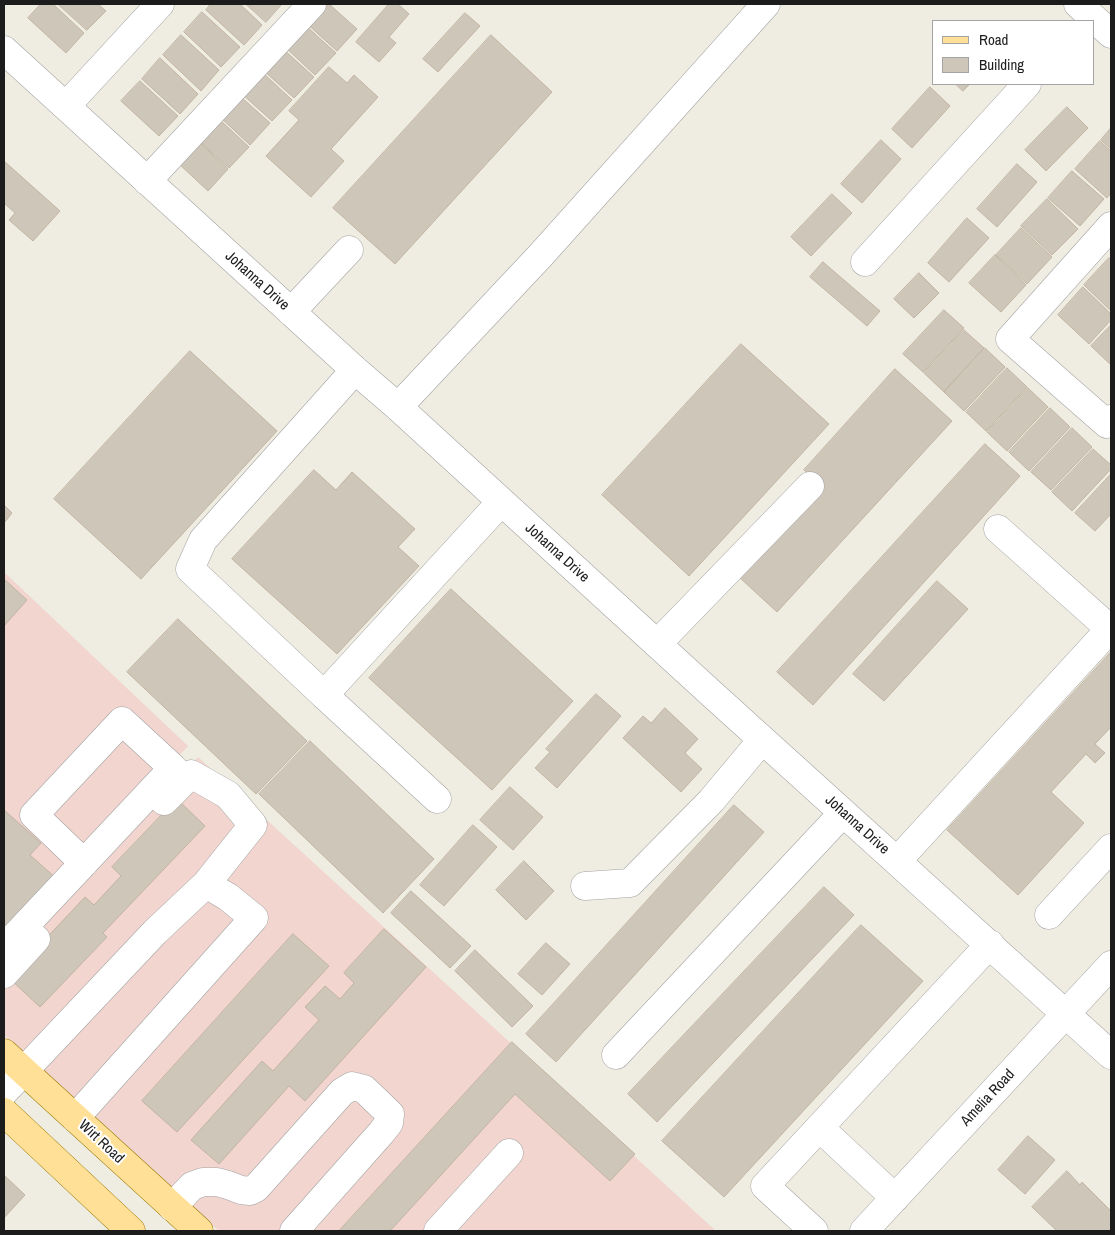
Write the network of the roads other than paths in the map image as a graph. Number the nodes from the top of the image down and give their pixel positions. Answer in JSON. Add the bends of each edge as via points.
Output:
{"nodes":[{"id":1,"x":160,"y":4,"type":"edge"},
{"id":2,"x":312,"y":4,"type":"edge"},
{"id":3,"x":766,"y":4,"type":"edge"},
{"id":4,"x":1095,"y":22,"type":"edge"},
{"id":5,"x":1111,"y":34,"type":"edge"},
{"id":6,"x":4,"y":50,"type":"edge"},
{"id":7,"x":1026,"y":85,"type":"edge"},
{"id":8,"x":66,"y":106,"type":"junction"},
{"id":9,"x":147,"y":181,"type":"junction"},
{"id":10,"x":1111,"y":226,"type":"edge"},
{"id":11,"x":349,"y":250,"type":"dead end"},
{"id":12,"x":865,"y":262,"type":"dead end"},
{"id":13,"x":291,"y":312,"type":"junction"},
{"id":14,"x":355,"y":370,"type":"junction"},
{"id":15,"x":398,"y":407,"type":"junction"},
{"id":16,"x":1111,"y":419,"type":"edge"},
{"id":17,"x":810,"y":486,"type":"dead end"},
{"id":18,"x":500,"y":502,"type":"junction"},
{"id":19,"x":998,"y":528,"type":"dead end"},
{"id":20,"x":656,"y":644,"type":"junction"},
{"id":21,"x":324,"y":695,"type":"junction"},
{"id":22,"x":762,"y":740,"type":"junction"},
{"id":23,"x":437,"y":799,"type":"dead end"},
{"id":24,"x":843,"y":813,"type":"junction"},
{"id":25,"x":1111,"y":848,"type":"edge"},
{"id":26,"x":897,"y":861,"type":"junction"},
{"id":27,"x":84,"y":863,"type":"junction"},
{"id":28,"x":206,"y":884,"type":"junction"},
{"id":29,"x":585,"y":886,"type":"dead end"},
{"id":30,"x":1049,"y":915,"type":"dead end"},
{"id":31,"x":990,"y":944,"type":"junction"},
{"id":32,"x":4,"y":948,"type":"edge"},
{"id":33,"x":1111,"y":965,"type":"edge"},
{"id":34,"x":4,"y":974,"type":"edge"},
{"id":35,"x":1066,"y":1014,"type":"junction"},
{"id":36,"x":616,"y":1055,"type":"dead end"},
{"id":37,"x":1111,"y":1055,"type":"edge"},
{"id":38,"x":14,"y":1062,"type":"edge"},
{"id":39,"x":4,"y":1092,"type":"edge"},
{"id":40,"x":4,"y":1112,"type":"edge"},
{"id":41,"x":75,"y":1118,"type":"junction"},
{"id":42,"x":820,"y":1128,"type":"junction"},
{"id":43,"x":509,"y":1153,"type":"dead end"},
{"id":44,"x":895,"y":1198,"type":"junction"},
{"id":45,"x":172,"y":1207,"type":"junction"},
{"id":46,"x":131,"y":1231,"type":"edge"},
{"id":47,"x":199,"y":1231,"type":"edge"},
{"id":48,"x":294,"y":1231,"type":"edge"},
{"id":49,"x":438,"y":1231,"type":"edge"},
{"id":50,"x":814,"y":1231,"type":"edge"},
{"id":51,"x":864,"y":1231,"type":"edge"}],
"edges":[{"from":1,"to":8,"type":"street"},
{"from":2,"to":9,"type":"street"},
{"from":3,"to":15,"type":"street","via":[[540,256]]},
{"from":4,"to":5,"type":"street"},
{"from":6,"to":8,"type":"street","name":"Johanna Drive"},
{"from":7,"to":12,"type":"street"},
{"from":8,"to":9,"type":"street","name":"Johanna Drive"},
{"from":9,"to":13,"type":"street","name":"Johanna Drive"},
{"from":10,"to":16,"type":"street","via":[[1010,339],[1107,424]]},
{"from":11,"to":13,"type":"street"},
{"from":13,"to":14,"type":"street","name":"Johanna Drive"},
{"from":14,"to":15,"type":"street","name":"Johanna Drive"},
{"from":14,"to":21,"type":"street","via":[[204,540],[190,569]]},
{"from":15,"to":18,"type":"street","name":"Johanna Drive"},
{"from":17,"to":20,"type":"street"},
{"from":18,"to":20,"type":"street","name":"Johanna Drive"},
{"from":18,"to":21,"type":"street"},
{"from":19,"to":26,"type":"street","via":[[1110,629]]},
{"from":20,"to":22,"type":"street","name":"Johanna Drive"},
{"from":21,"to":23,"type":"street"},
{"from":22,"to":24,"type":"street","name":"Johanna Drive"},
{"from":22,"to":29,"type":"street","via":[[711,801],[630,883]]},
{"from":24,"to":26,"type":"street","name":"Johanna Drive"},
{"from":24,"to":36,"type":"street"},
{"from":25,"to":30,"type":"street"},
{"from":26,"to":31,"type":"street","name":"Johanna Drive"},
{"from":27,"to":27,"type":"street","via":[[173,768],[122,721],[34,814]]},
{"from":27,"to":32,"type":"street"},
{"from":28,"to":34,"type":"street","via":[[253,826],[228,795],[191,774]]},
{"from":28,"to":38,"type":"street"},
{"from":28,"to":41,"type":"street","via":[[254,918]]},
{"from":31,"to":35,"type":"street","name":"Johanna Drive"},
{"from":31,"to":42,"type":"street"},
{"from":33,"to":35,"type":"street","name":"Amelia Road"},
{"from":35,"to":37,"type":"street","name":"Johanna Drive"},
{"from":35,"to":44,"type":"street","name":"Amelia Road"},
{"from":38,"to":39,"type":"street"},
{"from":38,"to":41,"type":"main road","name":"Wirt Road"},
{"from":40,"to":46,"type":"main road"},
{"from":41,"to":45,"type":"main road","name":"Wirt Road"},
{"from":42,"to":44,"type":"street"},
{"from":42,"to":50,"type":"street","via":[[765,1186]]},
{"from":43,"to":49,"type":"street"},
{"from":44,"to":51,"type":"street","name":"Amelia Road"},
{"from":45,"to":47,"type":"main road","name":"Wirt Road"},
{"from":45,"to":48,"type":"street","via":[[192,1186],[203,1182],[217,1182],[240,1190],[256,1188],[342,1092],[352,1086],[364,1089],[390,1114],[389,1123]]}]}
